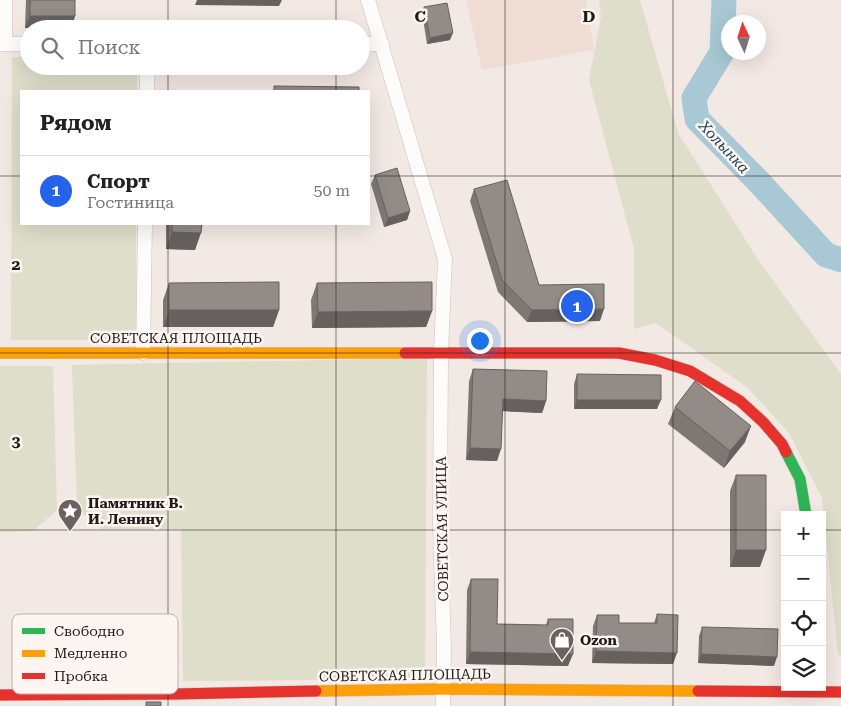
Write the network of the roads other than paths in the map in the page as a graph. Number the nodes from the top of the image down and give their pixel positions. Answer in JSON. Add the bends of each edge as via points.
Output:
{"nodes":[{"id":1,"x":5,"y":0,"type":"edge"},
{"id":2,"x":368,"y":0,"type":"edge"},
{"id":3,"x":3,"y":44,"type":"edge"},
{"id":4,"x":20,"y":44,"type":"edge"},
{"id":5,"x":370,"y":44,"type":"edge"},
{"id":6,"x":382,"y":44,"type":"junction"},
{"id":7,"x":147,"y":75,"type":"edge"},
{"id":8,"x":147,"y":90,"type":"edge"},
{"id":9,"x":145,"y":225,"type":"edge"},
{"id":10,"x":0,"y":353,"type":"edge"},
{"id":11,"x":143,"y":353,"type":"junction"},
{"id":12,"x":442,"y":353,"type":"junction"},
{"id":13,"x":805,"y":511,"type":"edge"},
{"id":14,"x":443,"y":689,"type":"junction"},
{"id":15,"x":781,"y":689,"type":"edge"},
{"id":16,"x":809,"y":691,"type":"edge"},
{"id":17,"x":826,"y":691,"type":"edge"},
{"id":18,"x":841,"y":692,"type":"edge"},
{"id":19,"x":0,"y":695,"type":"edge"},
{"id":20,"x":443,"y":706,"type":"edge"},
{"id":21,"x":807,"y":706,"type":"edge"}],
"edges":[{"from":1,"to":3,"type":"street"},
{"from":2,"to":6,"type":"street","name":"СОВЕТСКАЯ УЛИЦА"},
{"from":3,"to":4,"type":"street"},
{"from":5,"to":6,"type":"street"},
{"from":6,"to":12,"type":"street","name":"СОВЕТСКАЯ УЛИЦА","via":[[445,259]]},
{"from":7,"to":8,"type":"street"},
{"from":9,"to":11,"type":"street"},
{"from":10,"to":11,"type":"street","name":"СОВЕТСКАЯ ПЛОЩАДЬ"},
{"from":11,"to":12,"type":"street","name":"СОВЕТСКАЯ ПЛОЩАДЬ"},
{"from":12,"to":13,"type":"street","name":"СОВЕТСКАЯ ПЛОЩАДЬ","via":[[619,353],[690,370],[740,401],[782,444],[800,479]]},
{"from":12,"to":14,"type":"street","name":"СОВЕТСКАЯ УЛИЦА","via":[[440,527]]},
{"from":14,"to":15,"type":"street","name":"СОВЕТСКАЯ ПЛОЩАДЬ"},
{"from":14,"to":19,"type":"street","name":"СОВЕТСКАЯ ПЛОЩАДЬ"},
{"from":14,"to":20,"type":"street","name":"СОВЕТСКАЯ УЛИЦА"},
{"from":16,"to":21,"type":"street"},
{"from":17,"to":18,"type":"street","name":"СОВЕТСКАЯ ПЛОЩАДЬ"}]}
